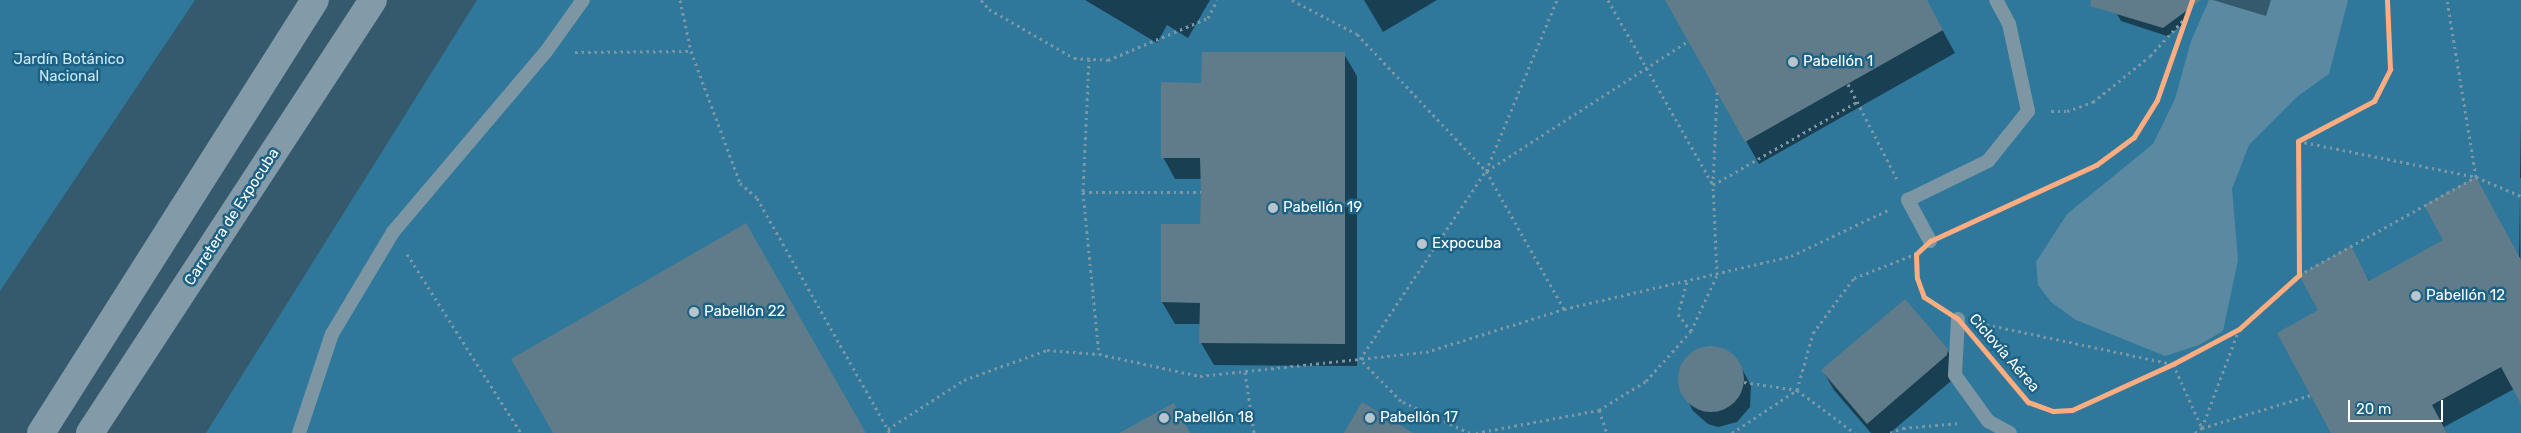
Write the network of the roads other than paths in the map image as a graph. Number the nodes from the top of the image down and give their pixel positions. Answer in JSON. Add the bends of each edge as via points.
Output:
{"nodes":[{"id":1,"x":315,"y":0,"type":"edge"},
{"id":2,"x":373,"y":0,"type":"edge"},
{"id":3,"x":583,"y":0,"type":"edge"},
{"id":4,"x":1996,"y":0,"type":"edge"},
{"id":5,"x":1930,"y":241,"type":"dead end"},
{"id":6,"x":1958,"y":319,"type":"road end"},
{"id":7,"x":40,"y":433,"type":"edge"},
{"id":8,"x":90,"y":433,"type":"edge"},
{"id":9,"x":299,"y":433,"type":"edge"},
{"id":10,"x":2010,"y":433,"type":"edge"}],
"edges":[{"from":1,"to":7,"type":"main road"},
{"from":2,"to":8,"type":"main road","name":"Carretera de Expocuba"},
{"from":3,"to":9,"type":"lane","via":[[545,53],[394,232],[332,334]]},
{"from":4,"to":5,"type":"lane","via":[[2009,24],[2028,111],[1988,161],[1908,200]]},
{"from":6,"to":10,"type":"lane","via":[[1955,376],[1988,420]]}]}
